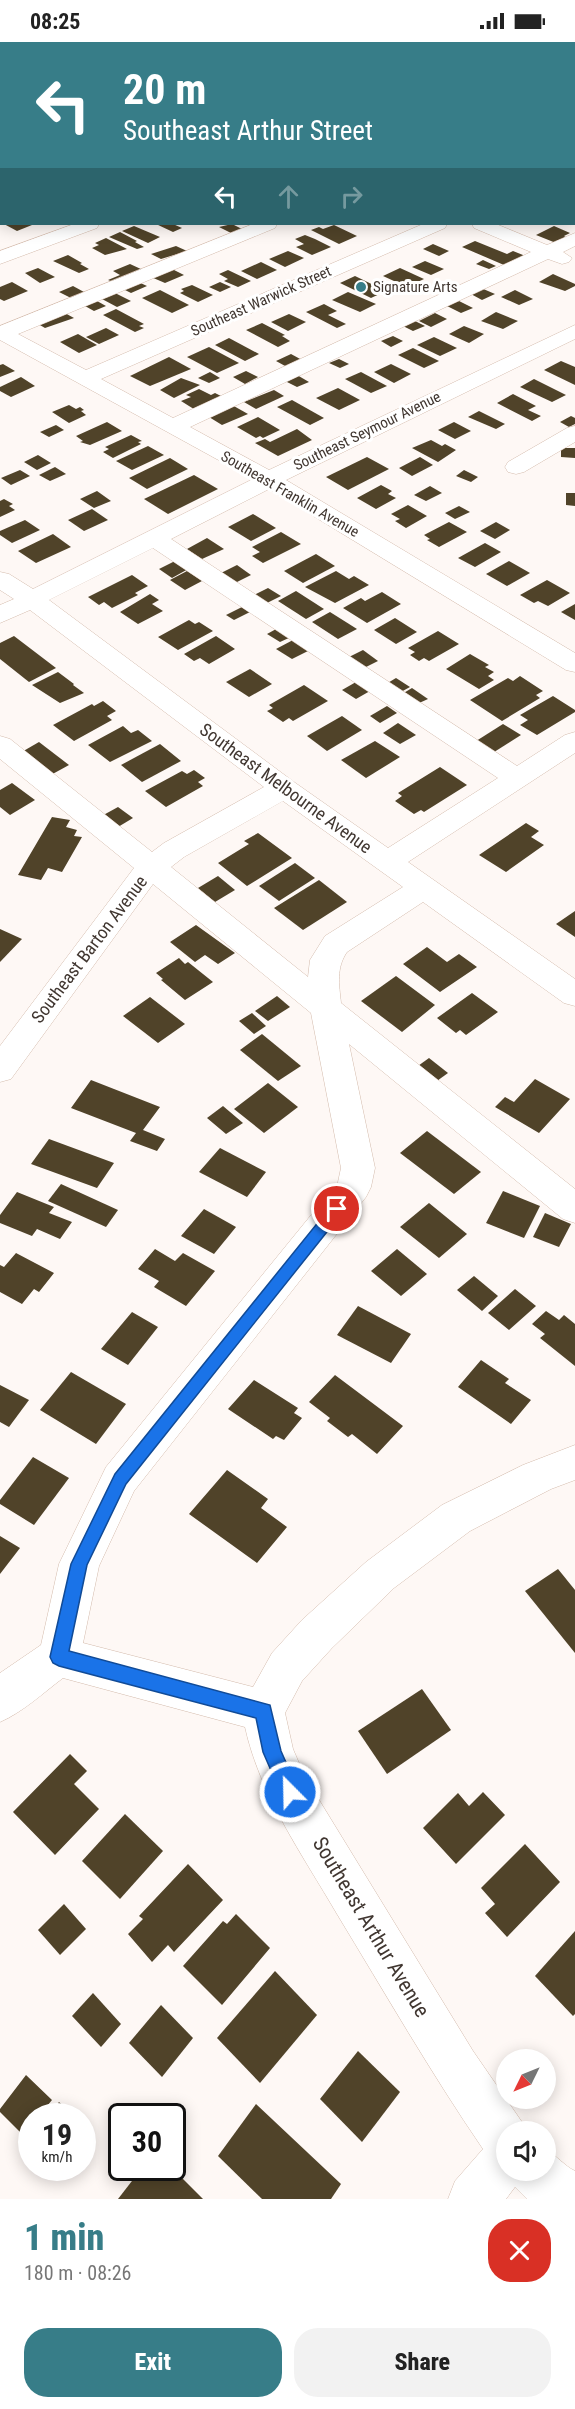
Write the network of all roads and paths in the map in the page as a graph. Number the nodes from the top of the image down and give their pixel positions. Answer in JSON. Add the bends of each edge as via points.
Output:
{"nodes":[{"id":1,"x":87,"y":225,"type":"edge"},
{"id":2,"x":266,"y":225,"type":"edge"},
{"id":3,"x":436,"y":225,"type":"edge"},
{"id":4,"x":483,"y":225,"type":"edge"},
{"id":5,"x":575,"y":239,"type":"edge"},
{"id":6,"x":549,"y":252,"type":"junction"},
{"id":7,"x":0,"y":258,"type":"edge"},
{"id":8,"x":575,"y":263,"type":"edge"},
{"id":9,"x":575,"y":331,"type":"edge"},
{"id":10,"x":1,"y":332,"type":"edge"},
{"id":11,"x":83,"y":379,"type":"junction"},
{"id":12,"x":173,"y":426,"type":"junction"},
{"id":13,"x":575,"y":433,"type":"edge"},
{"id":14,"x":516,"y":467,"type":"dead end"},
{"id":15,"x":269,"y":479,"type":"junction"},
{"id":16,"x":154,"y":538,"type":"junction"},
{"id":17,"x":0,"y":579,"type":"edge"},
{"id":18,"x":31,"y":599,"type":"junction"},
{"id":19,"x":0,"y":615,"type":"edge"},
{"id":20,"x":575,"y":664,"type":"edge"},
{"id":21,"x":575,"y":741,"type":"edge"},
{"id":22,"x":0,"y":746,"type":"edge"},
{"id":23,"x":14,"y":772,"type":"edge"},
{"id":24,"x":517,"y":778,"type":"junction"},
{"id":25,"x":284,"y":788,"type":"junction"},
{"id":26,"x":387,"y":862,"type":"junction"},
{"id":27,"x":150,"y":868,"type":"junction"},
{"id":28,"x":424,"y":887,"type":"junction"},
{"id":29,"x":575,"y":995,"type":"edge"},
{"id":30,"x":326,"y":1011,"type":"junction"},
{"id":31,"x":0,"y":1070,"type":"edge"},
{"id":32,"x":575,"y":1209,"type":"edge"},
{"id":33,"x":575,"y":1462,"type":"edge"},
{"id":34,"x":59,"y":1657,"type":"junction"},
{"id":35,"x":0,"y":1701,"type":"edge"},
{"id":36,"x":263,"y":1711,"type":"junction"},
{"id":37,"x":496,"y":2126,"type":"edge"},
{"id":38,"x":496,"y":2172,"type":"edge"},
{"id":39,"x":544,"y":2181,"type":"edge"},
{"id":40,"x":575,"y":2197,"type":"edge"},
{"id":41,"x":473,"y":2199,"type":"edge"}],
"edges":[{"from":1,"to":7,"type":"street"},
{"from":2,"to":10,"type":"street"},
{"from":3,"to":11,"type":"street","name":"Southeast Warwick Street"},
{"from":4,"to":6,"type":"street"},
{"from":5,"to":6,"type":"street"},
{"from":6,"to":8,"type":"street"},
{"from":6,"to":12,"type":"street"},
{"from":9,"to":15,"type":"street","name":"Southeast Seymour Avenue"},
{"from":10,"to":11,"type":"street","name":"Southeast Franklin Avenue"},
{"from":11,"to":12,"type":"street","name":"Southeast Franklin Avenue"},
{"from":12,"to":15,"type":"street","name":"Southeast Franklin Avenue"},
{"from":13,"to":14,"type":"street"},
{"from":15,"to":16,"type":"street","name":"Southeast Seymour Avenue"},
{"from":15,"to":20,"type":"street","name":"Southeast Franklin Avenue"},
{"from":16,"to":18,"type":"street","name":"Southeast Seymour Avenue"},
{"from":16,"to":24,"type":"street"},
{"from":17,"to":18,"type":"street","name":"Southeast Melbourne Avenue"},
{"from":18,"to":19,"type":"street","name":"Southeast Seymour Avenue"},
{"from":18,"to":25,"type":"street","name":"Southeast Melbourne Avenue"},
{"from":21,"to":24,"type":"street"},
{"from":22,"to":23,"type":"street"},
{"from":23,"to":27,"type":"street"},
{"from":24,"to":26,"type":"street"},
{"from":25,"to":26,"type":"street","name":"Southeast Melbourne Avenue"},
{"from":25,"to":27,"type":"street","name":"Southeast Barton Avenue","via":[[174,850]]},
{"from":26,"to":28,"type":"street","name":"Southeast Melbourne Avenue"},
{"from":27,"to":30,"type":"street"},
{"from":27,"to":31,"type":"street","name":"Southeast Barton Avenue"},
{"from":28,"to":29,"type":"street","name":"Southeast Melbourne Avenue"},
{"from":28,"to":30,"type":"street","via":[[336,944],[325,960]]},
{"from":30,"to":32,"type":"street"},
{"from":30,"to":34,"type":"street","via":[[358,1168],[354,1187],[120,1479],[79,1564]]},
{"from":33,"to":36,"type":"street","via":[[456,1518],[380,1575],[287,1667]]},
{"from":34,"to":35,"type":"street"},
{"from":34,"to":36,"type":"street"},
{"from":36,"to":37,"type":"street","name":"Southeast Arthur Avenue","via":[[272,1752],[290,1792],[456,2068]]},
{"from":38,"to":41,"type":"street"},
{"from":39,"to":40,"type":"street"}]}
